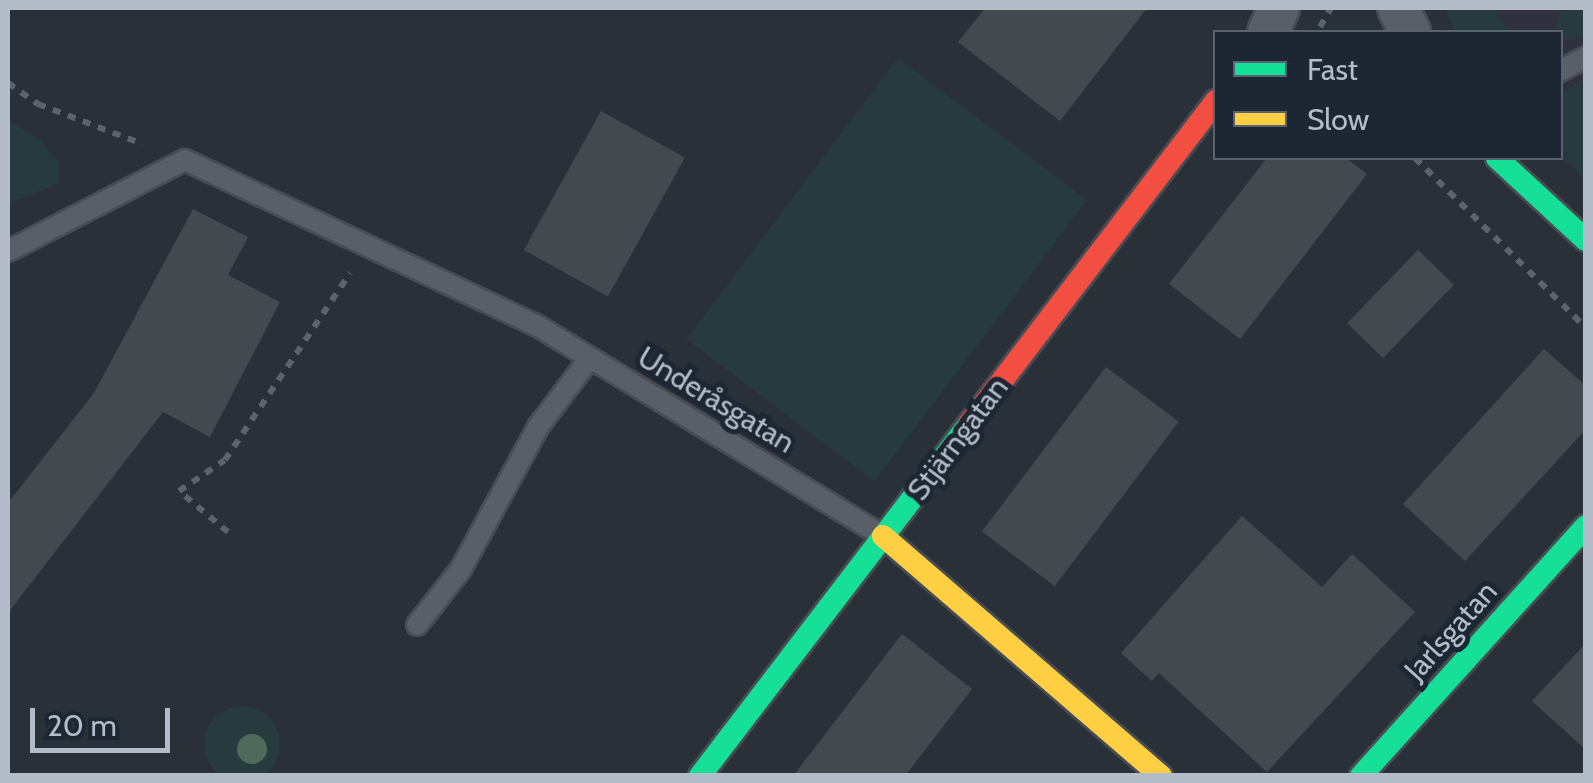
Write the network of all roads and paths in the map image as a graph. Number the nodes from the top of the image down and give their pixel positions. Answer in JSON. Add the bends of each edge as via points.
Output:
{"nodes":[{"id":1,"x":1586,"y":57,"type":"edge"},
{"id":2,"x":1563,"y":69,"type":"edge"},
{"id":3,"x":8,"y":84,"type":"edge"},
{"id":4,"x":1213,"y":105,"type":"edge"},
{"id":5,"x":185,"y":160,"type":"junction"},
{"id":6,"x":1417,"y":160,"type":"edge"},
{"id":7,"x":1499,"y":160,"type":"edge"},
{"id":8,"x":1586,"y":240,"type":"edge"},
{"id":9,"x":8,"y":250,"type":"edge"},
{"id":10,"x":353,"y":268,"type":"dead end"},
{"id":11,"x":1586,"y":328,"type":"edge"},
{"id":12,"x":590,"y":358,"type":"junction"},
{"id":13,"x":1586,"y":526,"type":"edge"},
{"id":14,"x":228,"y":532,"type":"dead end"},
{"id":15,"x":883,"y":536,"type":"junction"},
{"id":16,"x":417,"y":625,"type":"dead end"},
{"id":17,"x":700,"y":776,"type":"edge"},
{"id":18,"x":1161,"y":776,"type":"edge"},
{"id":19,"x":1361,"y":776,"type":"edge"}],
"edges":[{"from":1,"to":2,"type":"lane"},
{"from":3,"to":5,"type":"path","via":[[38,104]]},
{"from":4,"to":15,"type":"street","name":"Stjärngatan"},
{"from":5,"to":9,"type":"lane"},
{"from":5,"to":12,"type":"lane","name":"Underåsgatan","via":[[451,280]]},
{"from":6,"to":11,"type":"path"},
{"from":7,"to":8,"type":"street"},
{"from":10,"to":14,"type":"path","via":[[224,460],[179,491]]},
{"from":12,"to":15,"type":"lane","name":"Underåsgatan"},
{"from":12,"to":16,"type":"lane","via":[[538,427],[461,568]]},
{"from":13,"to":19,"type":"street","name":"Jarlsgatan"},
{"from":15,"to":17,"type":"street","name":"Stjärngatan"},
{"from":15,"to":18,"type":"street","name":"Underåsgatan"}]}
